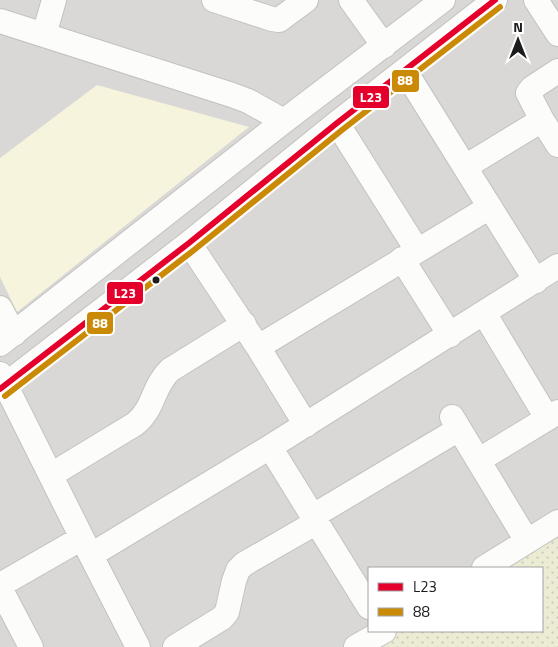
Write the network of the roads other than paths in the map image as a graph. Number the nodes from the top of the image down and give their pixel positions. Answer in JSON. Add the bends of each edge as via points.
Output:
{"nodes":[{"id":1,"x":54,"y":0,"type":"edge"},
{"id":2,"x":215,"y":0,"type":"edge"},
{"id":3,"x":306,"y":0,"type":"edge"},
{"id":4,"x":351,"y":0,"type":"edge"},
{"id":5,"x":443,"y":0,"type":"edge"},
{"id":6,"x":496,"y":0,"type":"edge"},
{"id":7,"x":536,"y":0,"type":"edge"},
{"id":8,"x":0,"y":21,"type":"edge"},
{"id":9,"x":558,"y":34,"type":"edge"},
{"id":10,"x":44,"y":35,"type":"junction"},
{"id":11,"x":384,"y":46,"type":"junction"},
{"id":12,"x":405,"y":71,"type":"junction"},
{"id":13,"x":558,"y":71,"type":"edge"},
{"id":14,"x":542,"y":120,"type":"junction"},
{"id":15,"x":284,"y":121,"type":"junction"},
{"id":16,"x":337,"y":123,"type":"junction"},
{"id":17,"x":558,"y":145,"type":"edge"},
{"id":18,"x":465,"y":167,"type":"junction"},
{"id":19,"x":490,"y":207,"type":"junction"},
{"id":20,"x":189,"y":243,"type":"junction"},
{"id":21,"x":410,"y":254,"type":"junction"},
{"id":22,"x":558,"y":266,"type":"edge"},
{"id":23,"x":536,"y":280,"type":"junction"},
{"id":24,"x":0,"y":308,"type":"edge"},
{"id":25,"x":484,"y":313,"type":"junction"},
{"id":26,"x":244,"y":324,"type":"junction"},
{"id":27,"x":450,"y":334,"type":"junction"},
{"id":28,"x":7,"y":339,"type":"edge"},
{"id":29,"x":258,"y":347,"type":"junction"},
{"id":30,"x":2,"y":382,"type":"edge"},
{"id":31,"x":552,"y":415,"type":"edge"},
{"id":32,"x":306,"y":425,"type":"junction"},
{"id":33,"x":270,"y":447,"type":"junction"},
{"id":34,"x":479,"y":460,"type":"junction"},
{"id":35,"x":51,"y":475,"type":"junction"},
{"id":36,"x":315,"y":519,"type":"junction"},
{"id":37,"x":558,"y":522,"type":"edge"},
{"id":38,"x":527,"y":541,"type":"junction"},
{"id":39,"x":87,"y":547,"type":"junction"},
{"id":40,"x":486,"y":567,"type":"edge"},
{"id":41,"x":0,"y":587,"type":"edge"},
{"id":42,"x":368,"y":605,"type":"edge"},
{"id":43,"x":6,"y":615,"type":"edge"},
{"id":44,"x":382,"y":632,"type":"edge"},
{"id":45,"x":31,"y":647,"type":"edge"},
{"id":46,"x":138,"y":647,"type":"edge"},
{"id":47,"x":175,"y":647,"type":"edge"},
{"id":48,"x":356,"y":647,"type":"edge"}],
"edges":[{"from":1,"to":10,"type":"street"},
{"from":2,"to":3,"type":"street","via":[[278,20]]},
{"from":4,"to":11,"type":"street"},
{"from":5,"to":11,"type":"street"},
{"from":6,"to":12,"type":"street"},
{"from":7,"to":9,"type":"street"},
{"from":8,"to":10,"type":"street"},
{"from":10,"to":15,"type":"street","via":[[232,95]]},
{"from":11,"to":15,"type":"street"},
{"from":12,"to":16,"type":"street"},
{"from":12,"to":18,"type":"street"},
{"from":13,"to":14,"type":"street","via":[[528,94]]},
{"from":14,"to":17,"type":"street"},
{"from":14,"to":18,"type":"street"},
{"from":15,"to":28,"type":"street"},
{"from":16,"to":20,"type":"street"},
{"from":16,"to":21,"type":"street"},
{"from":18,"to":19,"type":"street"},
{"from":19,"to":21,"type":"street"},
{"from":19,"to":23,"type":"street"},
{"from":20,"to":26,"type":"street"},
{"from":20,"to":30,"type":"street"},
{"from":21,"to":27,"type":"street"},
{"from":21,"to":29,"type":"street"},
{"from":22,"to":23,"type":"street"},
{"from":23,"to":25,"type":"street"},
{"from":24,"to":28,"type":"street"},
{"from":25,"to":27,"type":"street"},
{"from":25,"to":31,"type":"street"},
{"from":26,"to":29,"type":"street"},
{"from":26,"to":35,"type":"street","via":[[163,376],[149,407],[135,424]]},
{"from":27,"to":32,"type":"street"},
{"from":29,"to":32,"type":"street"},
{"from":30,"to":35,"type":"street"},
{"from":31,"to":34,"type":"street"},
{"from":32,"to":33,"type":"street"},
{"from":33,"to":36,"type":"street"},
{"from":33,"to":39,"type":"street"},
{"from":34,"to":36,"type":"street","via":[[456,423]]},
{"from":34,"to":38,"type":"street"},
{"from":35,"to":39,"type":"street"},
{"from":36,"to":42,"type":"street"},
{"from":36,"to":47,"type":"street","via":[[244,564],[234,581],[227,612]]},
{"from":37,"to":38,"type":"street"},
{"from":38,"to":40,"type":"street"},
{"from":39,"to":41,"type":"street"},
{"from":39,"to":46,"type":"street"},
{"from":41,"to":43,"type":"street"},
{"from":43,"to":45,"type":"street"},
{"from":44,"to":48,"type":"street"}]}
